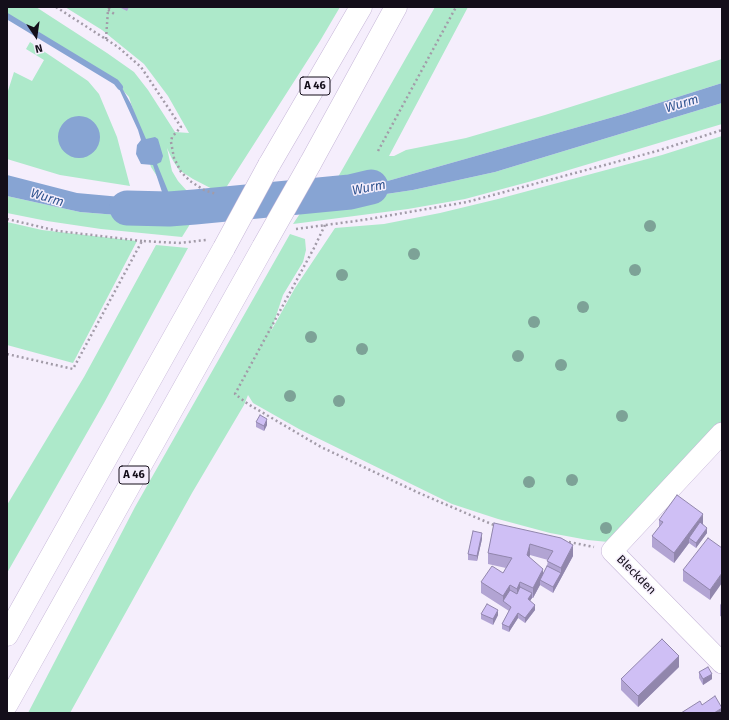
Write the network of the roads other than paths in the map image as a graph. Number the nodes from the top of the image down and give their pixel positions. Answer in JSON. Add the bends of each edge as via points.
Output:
{"nodes":[{"id":1,"x":361,"y":7,"type":"edge"},
{"id":2,"x":396,"y":7,"type":"edge"},
{"id":3,"x":722,"y":433,"type":"edge"},
{"id":4,"x":7,"y":635,"type":"edge"},
{"id":5,"x":722,"y":662,"type":"edge"},
{"id":6,"x":7,"y":704,"type":"edge"}],
"edges":[{"from":1,"to":4,"type":"highway","number":"A 46","bridge":true,"via":[[269,165],[216,244]]},
{"from":2,"to":6,"type":"highway","number":"A 46","bridge":true},
{"from":3,"to":5,"type":"street","name":"Bleckden","via":[[612,551]]}]}
